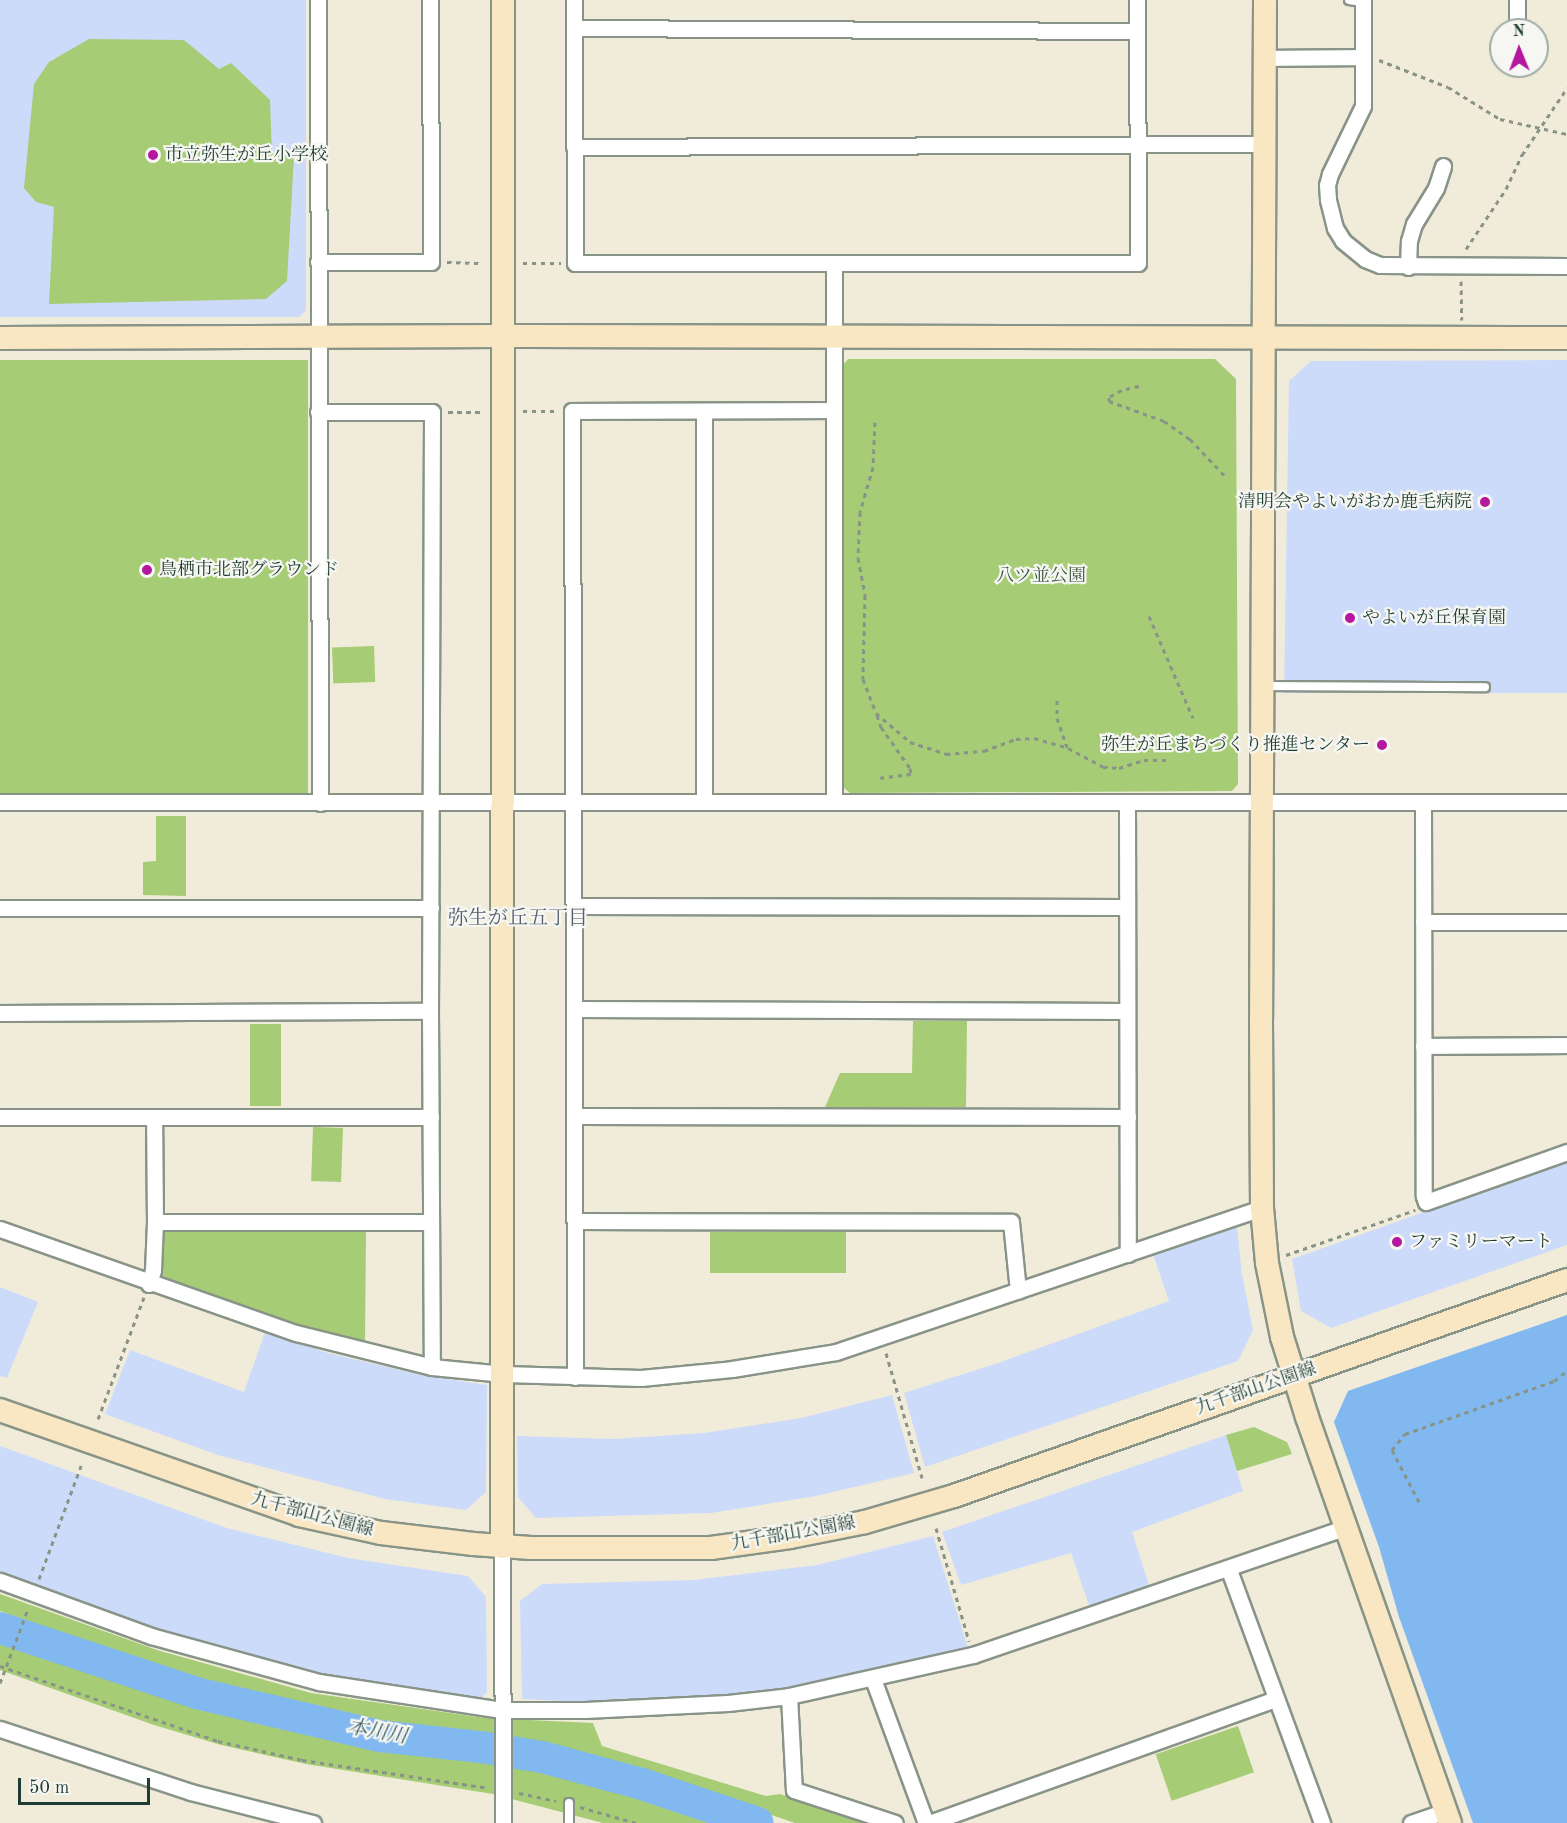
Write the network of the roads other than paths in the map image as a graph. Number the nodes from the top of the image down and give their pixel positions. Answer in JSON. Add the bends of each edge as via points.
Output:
{"nodes":[{"id":1,"x":318,"y":0,"type":"edge"},
{"id":2,"x":430,"y":0,"type":"edge"},
{"id":3,"x":503,"y":0,"type":"edge"},
{"id":4,"x":574,"y":0,"type":"edge"},
{"id":5,"x":1137,"y":0,"type":"edge"},
{"id":6,"x":1265,"y":0,"type":"edge"},
{"id":7,"x":1516,"y":0,"type":"edge"},
{"id":8,"x":1358,"y":1,"type":"edge"},
{"id":9,"x":1517,"y":18,"type":"edge"},
{"id":10,"x":574,"y":28,"type":"junction"},
{"id":11,"x":1137,"y":31,"type":"junction"},
{"id":12,"x":1362,"y":57,"type":"junction"},
{"id":13,"x":1265,"y":58,"type":"junction"},
{"id":14,"x":1265,"y":144,"type":"junction"},
{"id":15,"x":1137,"y":145,"type":"junction"},
{"id":16,"x":574,"y":147,"type":"junction"},
{"id":17,"x":1443,"y":166,"type":"dead end"},
{"id":18,"x":318,"y":262,"type":"junction"},
{"id":19,"x":834,"y":263,"type":"junction"},
{"id":20,"x":1567,"y":266,"type":"edge"},
{"id":21,"x":1408,"y":267,"type":"junction"},
{"id":22,"x":503,"y":336,"type":"junction"},
{"id":23,"x":834,"y":336,"type":"junction"},
{"id":24,"x":1264,"y":337,"type":"junction"},
{"id":25,"x":0,"y":338,"type":"edge"},
{"id":26,"x":318,"y":338,"type":"junction"},
{"id":27,"x":1567,"y":338,"type":"edge"},
{"id":28,"x":834,"y":410,"type":"junction"},
{"id":29,"x":704,"y":411,"type":"junction"},
{"id":30,"x":318,"y":412,"type":"junction"},
{"id":31,"x":1263,"y":686,"type":"junction"},
{"id":32,"x":1485,"y":687,"type":"dead end"},
{"id":33,"x":432,"y":801,"type":"junction"},
{"id":34,"x":502,"y":801,"type":"junction"},
{"id":35,"x":574,"y":801,"type":"junction"},
{"id":36,"x":704,"y":801,"type":"junction"},
{"id":37,"x":834,"y":801,"type":"junction"},
{"id":38,"x":0,"y":802,"type":"edge"},
{"id":39,"x":1127,"y":802,"type":"junction"},
{"id":40,"x":1263,"y":802,"type":"junction"},
{"id":41,"x":1423,"y":802,"type":"junction"},
{"id":42,"x":1567,"y":802,"type":"edge"},
{"id":43,"x":320,"y":803,"type":"junction"},
{"id":44,"x":574,"y":906,"type":"junction"},
{"id":45,"x":1127,"y":907,"type":"junction"},
{"id":46,"x":0,"y":908,"type":"edge"},
{"id":47,"x":431,"y":908,"type":"junction"},
{"id":48,"x":1423,"y":922,"type":"junction"},
{"id":49,"x":1567,"y":922,"type":"edge"},
{"id":50,"x":574,"y":1009,"type":"junction"},
{"id":51,"x":430,"y":1011,"type":"junction"},
{"id":52,"x":1127,"y":1011,"type":"junction"},
{"id":53,"x":0,"y":1013,"type":"edge"},
{"id":54,"x":1567,"y":1045,"type":"edge"},
{"id":55,"x":1423,"y":1046,"type":"junction"},
{"id":56,"x":574,"y":1116,"type":"junction"},
{"id":57,"x":0,"y":1117,"type":"edge"},
{"id":58,"x":154,"y":1117,"type":"junction"},
{"id":59,"x":431,"y":1117,"type":"junction"},
{"id":60,"x":1128,"y":1117,"type":"junction"},
{"id":61,"x":1567,"y":1152,"type":"edge"},
{"id":62,"x":1262,"y":1208,"type":"junction"},
{"id":63,"x":575,"y":1221,"type":"junction"},
{"id":64,"x":155,"y":1222,"type":"junction"},
{"id":65,"x":431,"y":1222,"type":"junction"},
{"id":66,"x":0,"y":1229,"type":"edge"},
{"id":67,"x":1128,"y":1254,"type":"junction"},
{"id":68,"x":1567,"y":1280,"type":"edge"},
{"id":69,"x":149,"y":1284,"type":"junction"},
{"id":70,"x":1018,"y":1291,"type":"junction"},
{"id":71,"x":432,"y":1367,"type":"junction"},
{"id":72,"x":504,"y":1374,"type":"junction"},
{"id":73,"x":1295,"y":1375,"type":"junction"},
{"id":74,"x":575,"y":1377,"type":"junction"},
{"id":75,"x":0,"y":1410,"type":"edge"},
{"id":76,"x":1346,"y":1527,"type":"junction"},
{"id":77,"x":502,"y":1546,"type":"junction"},
{"id":78,"x":1228,"y":1570,"type":"junction"},
{"id":79,"x":0,"y":1581,"type":"edge"},
{"id":80,"x":873,"y":1679,"type":"junction"},
{"id":81,"x":789,"y":1696,"type":"junction"},
{"id":82,"x":1275,"y":1699,"type":"junction"},
{"id":83,"x":502,"y":1710,"type":"junction"},
{"id":84,"x":0,"y":1729,"type":"edge"},
{"id":85,"x":569,"y":1803,"type":"road end"},
{"id":86,"x":1448,"y":1817,"type":"edge"},
{"id":87,"x":313,"y":1823,"type":"edge"},
{"id":88,"x":503,"y":1823,"type":"edge"},
{"id":89,"x":569,"y":1823,"type":"edge"},
{"id":90,"x":895,"y":1823,"type":"edge"},
{"id":91,"x":927,"y":1823,"type":"edge"},
{"id":92,"x":1322,"y":1823,"type":"edge"},
{"id":93,"x":1411,"y":1823,"type":"edge"}],
"edges":[{"from":1,"to":18,"type":"street"},
{"from":2,"to":18,"type":"street","via":[[431,262]]},
{"from":3,"to":22,"type":"street"},
{"from":4,"to":10,"type":"street"},
{"from":5,"to":11,"type":"street"},
{"from":6,"to":13,"type":"street"},
{"from":7,"to":9,"type":"street"},
{"from":8,"to":12,"type":"street"},
{"from":10,"to":11,"type":"street"},
{"from":10,"to":16,"type":"street"},
{"from":11,"to":15,"type":"street"},
{"from":12,"to":13,"type":"street"},
{"from":12,"to":21,"type":"street","via":[[1363,106],[1330,174],[1328,200],[1335,228],[1356,253],[1380,265]]},
{"from":13,"to":14,"type":"street"},
{"from":14,"to":15,"type":"street"},
{"from":14,"to":24,"type":"street"},
{"from":15,"to":16,"type":"street"},
{"from":15,"to":19,"type":"street","via":[[1138,263]]},
{"from":16,"to":19,"type":"street","via":[[575,262]]},
{"from":17,"to":21,"type":"street","via":[[1436,188],[1414,224]]},
{"from":18,"to":26,"type":"street"},
{"from":19,"to":23,"type":"street"},
{"from":20,"to":21,"type":"street"},
{"from":22,"to":23,"type":"street"},
{"from":22,"to":26,"type":"street"},
{"from":22,"to":34,"type":"street"},
{"from":23,"to":24,"type":"street"},
{"from":23,"to":28,"type":"street"},
{"from":24,"to":27,"type":"street"},
{"from":24,"to":31,"type":"street"},
{"from":25,"to":26,"type":"street"},
{"from":26,"to":30,"type":"street"},
{"from":28,"to":29,"type":"street"},
{"from":28,"to":37,"type":"street"},
{"from":29,"to":35,"type":"street","via":[[572,411]]},
{"from":29,"to":36,"type":"street"},
{"from":30,"to":33,"type":"street","via":[[432,412]]},
{"from":30,"to":43,"type":"street"},
{"from":31,"to":32,"type":"lane"},
{"from":31,"to":40,"type":"street"},
{"from":33,"to":34,"type":"street"},
{"from":33,"to":43,"type":"street"},
{"from":33,"to":47,"type":"street"},
{"from":34,"to":35,"type":"street"},
{"from":34,"to":72,"type":"street"},
{"from":35,"to":36,"type":"street"},
{"from":35,"to":44,"type":"street"},
{"from":36,"to":37,"type":"street"},
{"from":37,"to":39,"type":"street"},
{"from":38,"to":43,"type":"street"},
{"from":39,"to":40,"type":"street"},
{"from":39,"to":45,"type":"street"},
{"from":40,"to":41,"type":"street"},
{"from":40,"to":62,"type":"street"},
{"from":41,"to":42,"type":"street"},
{"from":41,"to":48,"type":"street"},
{"from":44,"to":45,"type":"street"},
{"from":44,"to":50,"type":"street"},
{"from":45,"to":52,"type":"street"},
{"from":46,"to":47,"type":"street"},
{"from":47,"to":51,"type":"street"},
{"from":48,"to":49,"type":"street"},
{"from":48,"to":55,"type":"street"},
{"from":50,"to":52,"type":"street"},
{"from":50,"to":56,"type":"street"},
{"from":51,"to":53,"type":"street"},
{"from":51,"to":59,"type":"street"},
{"from":52,"to":60,"type":"street"},
{"from":54,"to":55,"type":"street"},
{"from":55,"to":61,"type":"street","via":[[1426,1202]]},
{"from":56,"to":60,"type":"street"},
{"from":56,"to":63,"type":"street"},
{"from":57,"to":58,"type":"street"},
{"from":58,"to":59,"type":"street"},
{"from":58,"to":64,"type":"street"},
{"from":59,"to":65,"type":"street"},
{"from":60,"to":67,"type":"street"},
{"from":62,"to":67,"type":"street"},
{"from":62,"to":73,"type":"street","via":[[1267,1263],[1282,1337]]},
{"from":63,"to":70,"type":"street","via":[[1011,1222]]},
{"from":63,"to":74,"type":"street"},
{"from":64,"to":65,"type":"street"},
{"from":64,"to":69,"type":"street"},
{"from":65,"to":71,"type":"street"},
{"from":66,"to":69,"type":"street"},
{"from":67,"to":70,"type":"street"},
{"from":68,"to":73,"type":"street","name":"九千部山公園線"},
{"from":69,"to":71,"type":"street","via":[[296,1333]]},
{"from":70,"to":74,"type":"street","via":[[836,1352],[732,1369],[641,1378]]},
{"from":71,"to":72,"type":"street"},
{"from":72,"to":74,"type":"street"},
{"from":72,"to":77,"type":"street"},
{"from":73,"to":76,"type":"street"},
{"from":73,"to":77,"type":"street","name":"九千部山公園線","via":[[954,1496],[865,1522],[711,1548]]},
{"from":75,"to":77,"type":"street","name":"九千部山公園線","via":[[299,1515],[381,1533]]},
{"from":76,"to":78,"type":"street"},
{"from":76,"to":86,"type":"street"},
{"from":77,"to":83,"type":"street"},
{"from":78,"to":80,"type":"street","via":[[973,1655]]},
{"from":78,"to":82,"type":"street"},
{"from":79,"to":83,"type":"street","via":[[151,1636],[268,1669],[319,1682]]},
{"from":80,"to":81,"type":"street"},
{"from":80,"to":91,"type":"street"},
{"from":81,"to":83,"type":"street","via":[[585,1710]]},
{"from":81,"to":90,"type":"street","via":[[794,1790]]},
{"from":82,"to":91,"type":"street"},
{"from":82,"to":92,"type":"street"},
{"from":83,"to":88,"type":"street"},
{"from":84,"to":87,"type":"street","via":[[191,1792]]},
{"from":85,"to":89,"type":"lane"},
{"from":86,"to":93,"type":"street"}]}
